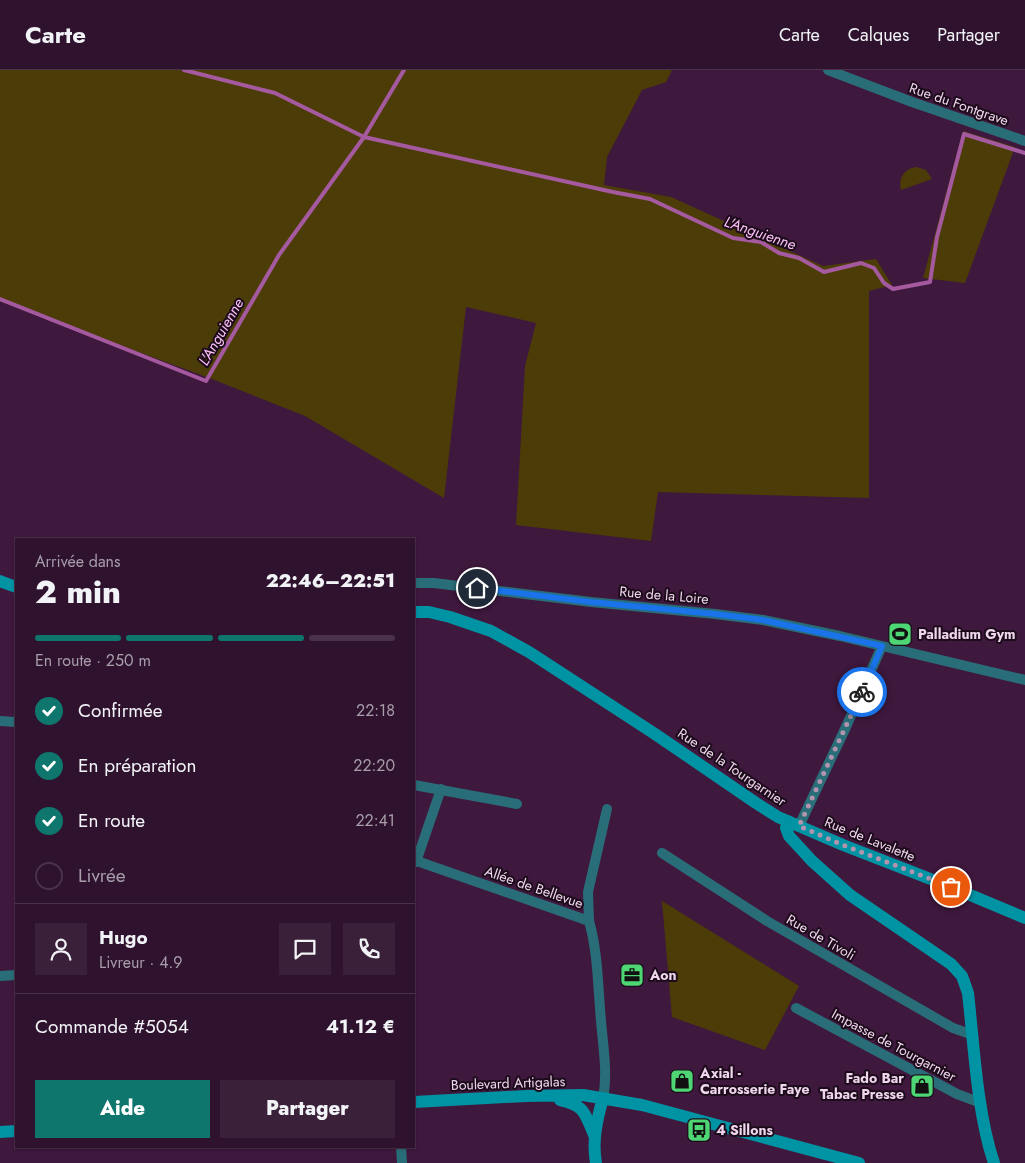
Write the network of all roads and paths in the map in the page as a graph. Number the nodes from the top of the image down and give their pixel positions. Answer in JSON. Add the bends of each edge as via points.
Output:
{"nodes":[{"id":1,"x":828,"y":70,"type":"edge"},
{"id":2,"x":1025,"y":142,"type":"edge"},
{"id":3,"x":0,"y":581,"type":"edge"},
{"id":4,"x":415,"y":583,"type":"edge"},
{"id":5,"x":15,"y":587,"type":"edge"},
{"id":6,"x":415,"y":612,"type":"edge"},
{"id":7,"x":882,"y":646,"type":"junction"},
{"id":8,"x":1025,"y":680,"type":"edge"},
{"id":9,"x":0,"y":721,"type":"edge"},
{"id":10,"x":15,"y":722,"type":"edge"},
{"id":11,"x":415,"y":785,"type":"edge"},
{"id":12,"x":441,"y":789,"type":"junction"},
{"id":13,"x":517,"y":804,"type":"dead end"},
{"id":14,"x":607,"y":809,"type":"dead end"},
{"id":15,"x":794,"y":823,"type":"junction"},
{"id":16,"x":662,"y":853,"type":"dead end"},
{"id":17,"x":415,"y":861,"type":"edge"},
{"id":18,"x":1025,"y":918,"type":"edge"},
{"id":19,"x":589,"y":920,"type":"junction"},
{"id":20,"x":15,"y":975,"type":"edge"},
{"id":21,"x":0,"y":976,"type":"edge"},
{"id":22,"x":796,"y":1008,"type":"dead end"},
{"id":23,"x":973,"y":1035,"type":"junction"},
{"id":24,"x":540,"y":1096,"type":"junction"},
{"id":25,"x":603,"y":1098,"type":"junction"},
{"id":26,"x":415,"y":1102,"type":"edge"},
{"id":27,"x":981,"y":1103,"type":"junction"},
{"id":28,"x":15,"y":1131,"type":"edge"},
{"id":29,"x":0,"y":1132,"type":"edge"},
{"id":30,"x":595,"y":1137,"type":"junction"},
{"id":31,"x":401,"y":1148,"type":"edge"},
{"id":32,"x":402,"y":1163,"type":"edge"},
{"id":33,"x":596,"y":1163,"type":"edge"},
{"id":34,"x":859,"y":1163,"type":"edge"},
{"id":35,"x":994,"y":1163,"type":"edge"}],
"edges":[{"from":1,"to":2,"type":"street","name":"Rue du Fontgrave"},
{"from":3,"to":5,"type":"street"},
{"from":4,"to":7,"type":"street","name":"Rue de la Loire","via":[[763,620]]},
{"from":6,"to":15,"type":"street","name":"Rue de la Tourgarnier","via":[[429,612],[483,628],[529,652],[756,803]]},
{"from":7,"to":8,"type":"street","name":"Rue de la Loire"},
{"from":7,"to":15,"type":"street","via":[[846,727]]},
{"from":9,"to":10,"type":"street"},
{"from":11,"to":12,"type":"street"},
{"from":12,"to":13,"type":"street"},
{"from":12,"to":17,"type":"street"},
{"from":14,"to":19,"type":"street","via":[[588,892]]},
{"from":15,"to":18,"type":"street","name":"Rue de Lavalette"},
{"from":15,"to":23,"type":"street","name":"Rue de la Tourgarnier","via":[[786,828],[789,836],[828,876],[850,895],[958,970],[966,984]]},
{"from":16,"to":23,"type":"street","name":"Rue de Tivoli","via":[[767,922],[953,1028]]},
{"from":17,"to":19,"type":"street","name":"Allée de Bellevue"},
{"from":19,"to":25,"type":"street","name":"Allée de Bellevue","via":[[601,1026]]},
{"from":20,"to":21,"type":"street"},
{"from":22,"to":27,"type":"street","name":"Impasse de Tourgarnier","via":[[957,1094]]},
{"from":23,"to":27,"type":"street","name":"Rue de la Tourgarnier"},
{"from":24,"to":25,"type":"street","name":"Boulevard Artigalas"},
{"from":24,"to":26,"type":"street","name":"Boulevard Artigalas"},
{"from":24,"to":30,"type":"street","via":[[579,1106]]},
{"from":25,"to":30,"type":"street"},
{"from":25,"to":34,"type":"street","name":"Boulevard Artigalas","via":[[632,1102]]},
{"from":27,"to":35,"type":"street","name":"Rue de la Tourgarnier"},
{"from":28,"to":29,"type":"street"},
{"from":30,"to":33,"type":"street"},
{"from":31,"to":32,"type":"street"}]}
